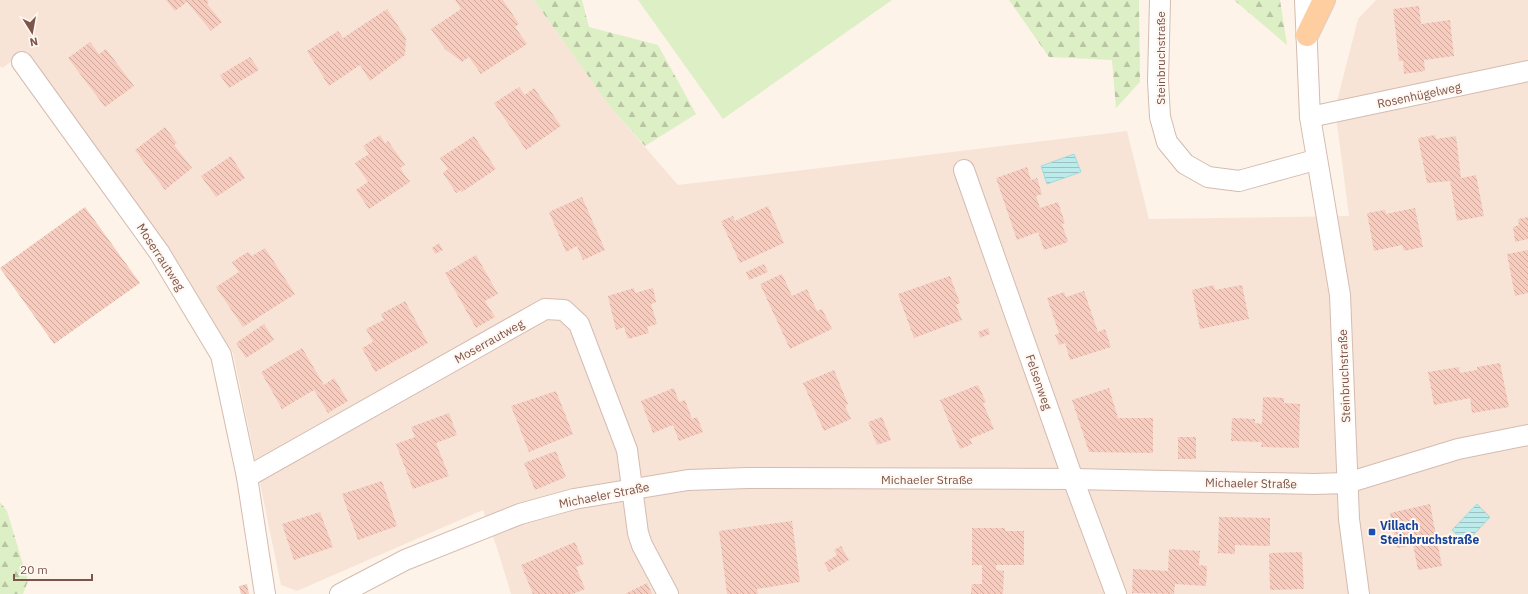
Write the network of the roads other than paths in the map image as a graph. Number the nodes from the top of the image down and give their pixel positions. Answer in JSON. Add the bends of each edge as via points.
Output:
{"nodes":[{"id":1,"x":1160,"y":0,"type":"edge"},
{"id":2,"x":1305,"y":0,"type":"edge"},
{"id":3,"x":1324,"y":0,"type":"edge"},
{"id":4,"x":1307,"y":35,"type":"junction"},
{"id":5,"x":22,"y":62,"type":"dead end"},
{"id":6,"x":1528,"y":71,"type":"edge"},
{"id":7,"x":1310,"y":117,"type":"junction"},
{"id":8,"x":1316,"y":160,"type":"junction"},
{"id":9,"x":964,"y":170,"type":"dead end"},
{"id":10,"x":1528,"y":435,"type":"edge"},
{"id":11,"x":247,"y":477,"type":"junction"},
{"id":12,"x":1073,"y":479,"type":"junction"},
{"id":13,"x":1347,"y":483,"type":"junction"},
{"id":14,"x":633,"y":489,"type":"junction"},
{"id":15,"x":265,"y":594,"type":"edge"},
{"id":16,"x":340,"y":594,"type":"edge"},
{"id":17,"x":668,"y":594,"type":"edge"},
{"id":18,"x":1116,"y":594,"type":"edge"},
{"id":19,"x":1359,"y":594,"type":"edge"}],
"edges":[{"from":1,"to":8,"type":"street","name":"Steinbruchstraße","via":[[1160,117],[1167,142],[1185,164],[1208,177],[1239,181]]},
{"from":2,"to":4,"type":"street","name":"Steinbruchstraße"},
{"from":3,"to":4,"type":"main road"},
{"from":4,"to":7,"type":"street","name":"Steinbruchstraße"},
{"from":5,"to":11,"type":"street","name":"Moserrautweg","via":[[159,252],[222,355]]},
{"from":6,"to":7,"type":"street","name":"Rosenhügelweg"},
{"from":7,"to":8,"type":"street","name":"Steinbruchstraße"},
{"from":8,"to":13,"type":"street","name":"Steinbruchstraße","via":[[1340,296]]},
{"from":9,"to":12,"type":"street","name":"Felsenweg"},
{"from":10,"to":13,"type":"street","name":"Michaeler Straße","via":[[1458,449]]},
{"from":11,"to":14,"type":"street","name":"Moserrautweg","via":[[545,309],[564,310],[579,324],[627,450]]},
{"from":11,"to":15,"type":"street","name":"Moserrautweg"},
{"from":12,"to":13,"type":"street","name":"Michaeler Straße"},
{"from":12,"to":14,"type":"street","name":"Michaeler Straße","via":[[748,478],[688,480]]},
{"from":12,"to":18,"type":"street","name":"Felsenweg"},
{"from":13,"to":19,"type":"street","name":"Steinbruchstraße"},
{"from":14,"to":16,"type":"street","name":"Michaeler Straße","via":[[574,499],[520,514],[405,560]]},
{"from":14,"to":17,"type":"street","name":"Moserrautweg","via":[[638,533]]}]}
